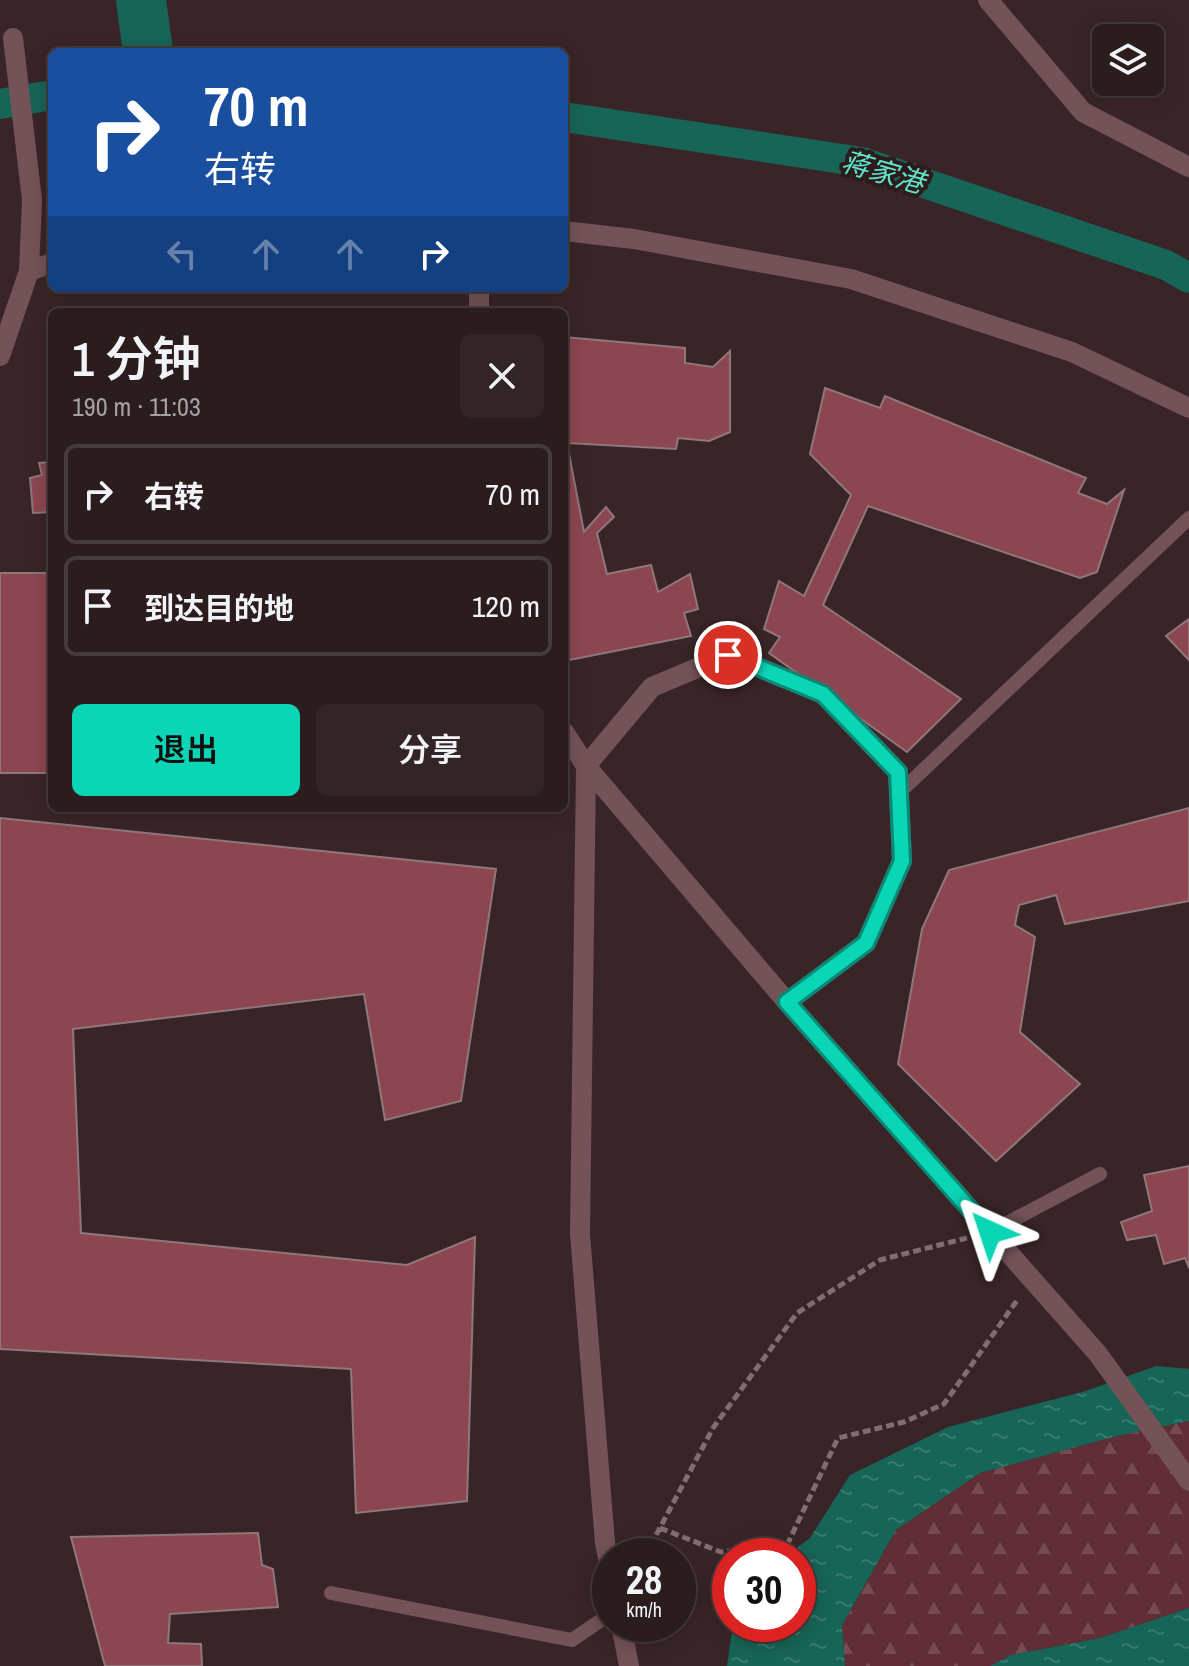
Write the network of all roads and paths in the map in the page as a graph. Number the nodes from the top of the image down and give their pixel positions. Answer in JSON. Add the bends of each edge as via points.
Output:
{"nodes":[{"id":1,"x":988,"y":0,"type":"edge"},
{"id":2,"x":13,"y":38,"type":"dead end"},
{"id":3,"x":1189,"y":167,"type":"edge"},
{"id":4,"x":568,"y":231,"type":"edge"},
{"id":5,"x":48,"y":264,"type":"edge"},
{"id":6,"x":29,"y":271,"type":"junction"},
{"id":7,"x":0,"y":356,"type":"edge"},
{"id":8,"x":1189,"y":408,"type":"edge"},
{"id":9,"x":1189,"y":518,"type":"edge"},
{"id":10,"x":568,"y":738,"type":"edge"},
{"id":11,"x":586,"y":766,"type":"junction"},
{"id":12,"x":899,"y":793,"type":"junction"},
{"id":13,"x":787,"y":1002,"type":"junction"},
{"id":14,"x":1100,"y":1174,"type":"dead end"},
{"id":15,"x":990,"y":1232,"type":"junction"},
{"id":16,"x":1032,"y":1279,"type":"junction"},
{"id":17,"x":1189,"y":1481,"type":"edge"},
{"id":18,"x":660,"y":1528,"type":"junction"},
{"id":19,"x":606,"y":1538,"type":"edge"},
{"id":20,"x":655,"y":1538,"type":"edge"},
{"id":21,"x":331,"y":1593,"type":"dead end"},
{"id":22,"x":592,"y":1626,"type":"edge"},
{"id":23,"x":624,"y":1642,"type":"edge"},
{"id":24,"x":629,"y":1666,"type":"edge"}],
"edges":[{"from":1,"to":3,"type":"street","via":[[1083,112]]},
{"from":2,"to":6,"type":"street","via":[[32,200]]},
{"from":4,"to":8,"type":"street","via":[[851,279],[1072,352]]},
{"from":5,"to":6,"type":"street"},
{"from":6,"to":7,"type":"street"},
{"from":9,"to":12,"type":"lane"},
{"from":10,"to":11,"type":"street"},
{"from":11,"to":12,"type":"street","via":[[652,687],[728,655],[823,694],[898,772]]},
{"from":11,"to":13,"type":"street"},
{"from":11,"to":19,"type":"street","via":[[580,1234]]},
{"from":12,"to":13,"type":"street","via":[[902,861],[866,943]]},
{"from":13,"to":15,"type":"street"},
{"from":14,"to":15,"type":"lane"},
{"from":15,"to":16,"type":"street"},
{"from":15,"to":18,"type":"path","via":[[880,1260],[797,1313],[713,1428]]},
{"from":16,"to":17,"type":"street","via":[[1098,1354]]},
{"from":16,"to":18,"type":"path","via":[[944,1404],[904,1422],[838,1438],[787,1545],[721,1552]]},
{"from":18,"to":20,"type":"path"},
{"from":21,"to":22,"type":"lane","via":[[572,1640]]},
{"from":23,"to":24,"type":"street"}]}
